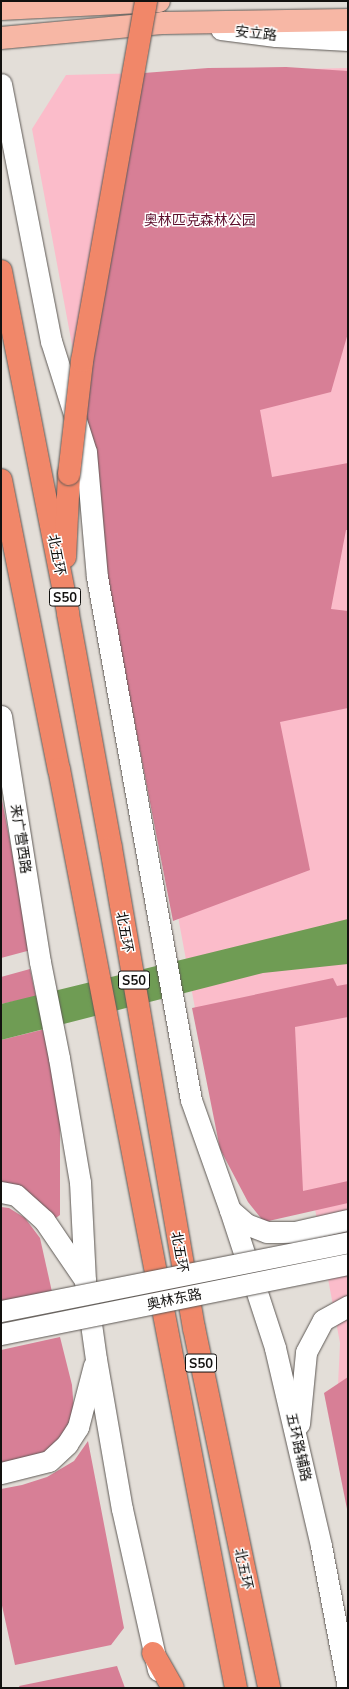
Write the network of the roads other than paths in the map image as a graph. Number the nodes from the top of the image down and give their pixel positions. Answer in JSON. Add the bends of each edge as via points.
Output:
{"nodes":[{"id":1,"x":146,"y":1,"type":"edge"},
{"id":2,"x":159,"y":1,"type":"edge"},
{"id":3,"x":1,"y":9,"type":"edge"},
{"id":4,"x":348,"y":20,"type":"edge"},
{"id":5,"x":164,"y":23,"type":"junction"},
{"id":6,"x":1,"y":38,"type":"edge"},
{"id":7,"x":348,"y":40,"type":"edge"},
{"id":8,"x":1,"y":84,"type":"edge"},
{"id":9,"x":4,"y":121,"type":"edge"},
{"id":10,"x":1,"y":271,"type":"edge"},
{"id":11,"x":1,"y":480,"type":"edge"},
{"id":12,"x":68,"y":614,"type":"junction"},
{"id":13,"x":1,"y":716,"type":"edge"},
{"id":14,"x":1,"y":1192,"type":"edge"},
{"id":15,"x":230,"y":1210,"type":"junction"},
{"id":16,"x":348,"y":1220,"type":"edge"},
{"id":17,"x":348,"y":1235,"type":"edge"},
{"id":18,"x":348,"y":1242,"type":"edge"},
{"id":19,"x":348,"y":1264,"type":"edge"},
{"id":20,"x":348,"y":1277,"type":"edge"},
{"id":21,"x":85,"y":1281,"type":"junction"},
{"id":22,"x":348,"y":1306,"type":"edge"},
{"id":23,"x":1,"y":1311,"type":"edge"},
{"id":24,"x":1,"y":1334,"type":"edge"},
{"id":25,"x":96,"y":1359,"type":"junction"},
{"id":26,"x":297,"y":1439,"type":"junction"},
{"id":27,"x":1,"y":1473,"type":"edge"},
{"id":28,"x":153,"y":1653,"type":"junction"},
{"id":29,"x":162,"y":1688,"type":"edge"},
{"id":30,"x":173,"y":1688,"type":"edge"},
{"id":31,"x":236,"y":1688,"type":"edge"},
{"id":32,"x":269,"y":1688,"type":"edge"},
{"id":33,"x":348,"y":1688,"type":"edge"}],
"edges":[{"from":1,"to":12,"type":"highway","bridge":true,"via":[[82,361],[69,474],[65,565]]},
{"from":2,"to":3,"type":"main road"},
{"from":4,"to":5,"type":"main road","name":"安立路"},
{"from":5,"to":6,"type":"main road","name":"安立路"},
{"from":5,"to":7,"type":"street","name":"安立路","via":[[276,36]]},
{"from":8,"to":9,"type":"street","name":"五环路辅路"},
{"from":9,"to":15,"type":"street","name":"五环路辅路","via":[[51,341],[86,452],[97,577],[190,1100]]},
{"from":10,"to":12,"type":"highway","name":"北五环","number":"S50"},
{"from":11,"to":31,"type":"highway","name":"北五环","number":"S50"},
{"from":12,"to":32,"type":"highway","name":"北五环","number":"S50","via":[[194,1328]]},
{"from":13,"to":21,"type":"street","name":"来广营西路","via":[[40,962],[80,1182]]},
{"from":14,"to":21,"type":"street","via":[[16,1195],[44,1220]]},
{"from":15,"to":16,"type":"street","via":[[246,1224],[267,1232],[294,1232]]},
{"from":15,"to":26,"type":"street","name":"五环路辅路","via":[[275,1348]]},
{"from":17,"to":20,"type":"street","via":[[345,1239]]},
{"from":18,"to":23,"type":"street","name":"奥林东路","bridge":true},
{"from":19,"to":24,"type":"street","name":"奥林东路","bridge":true},
{"from":21,"to":25,"type":"street","name":"来广营西路"},
{"from":22,"to":26,"type":"street","via":[[324,1320],[306,1352]]},
{"from":25,"to":27,"type":"street","via":[[78,1427],[67,1444],[48,1461]]},
{"from":25,"to":28,"type":"street","name":"来广营西路","via":[[122,1509]]},
{"from":26,"to":33,"type":"street","name":"五环路辅路","via":[[321,1546]]},
{"from":28,"to":29,"type":"street","name":"来广营西路"},
{"from":28,"to":30,"type":"highway"}]}
